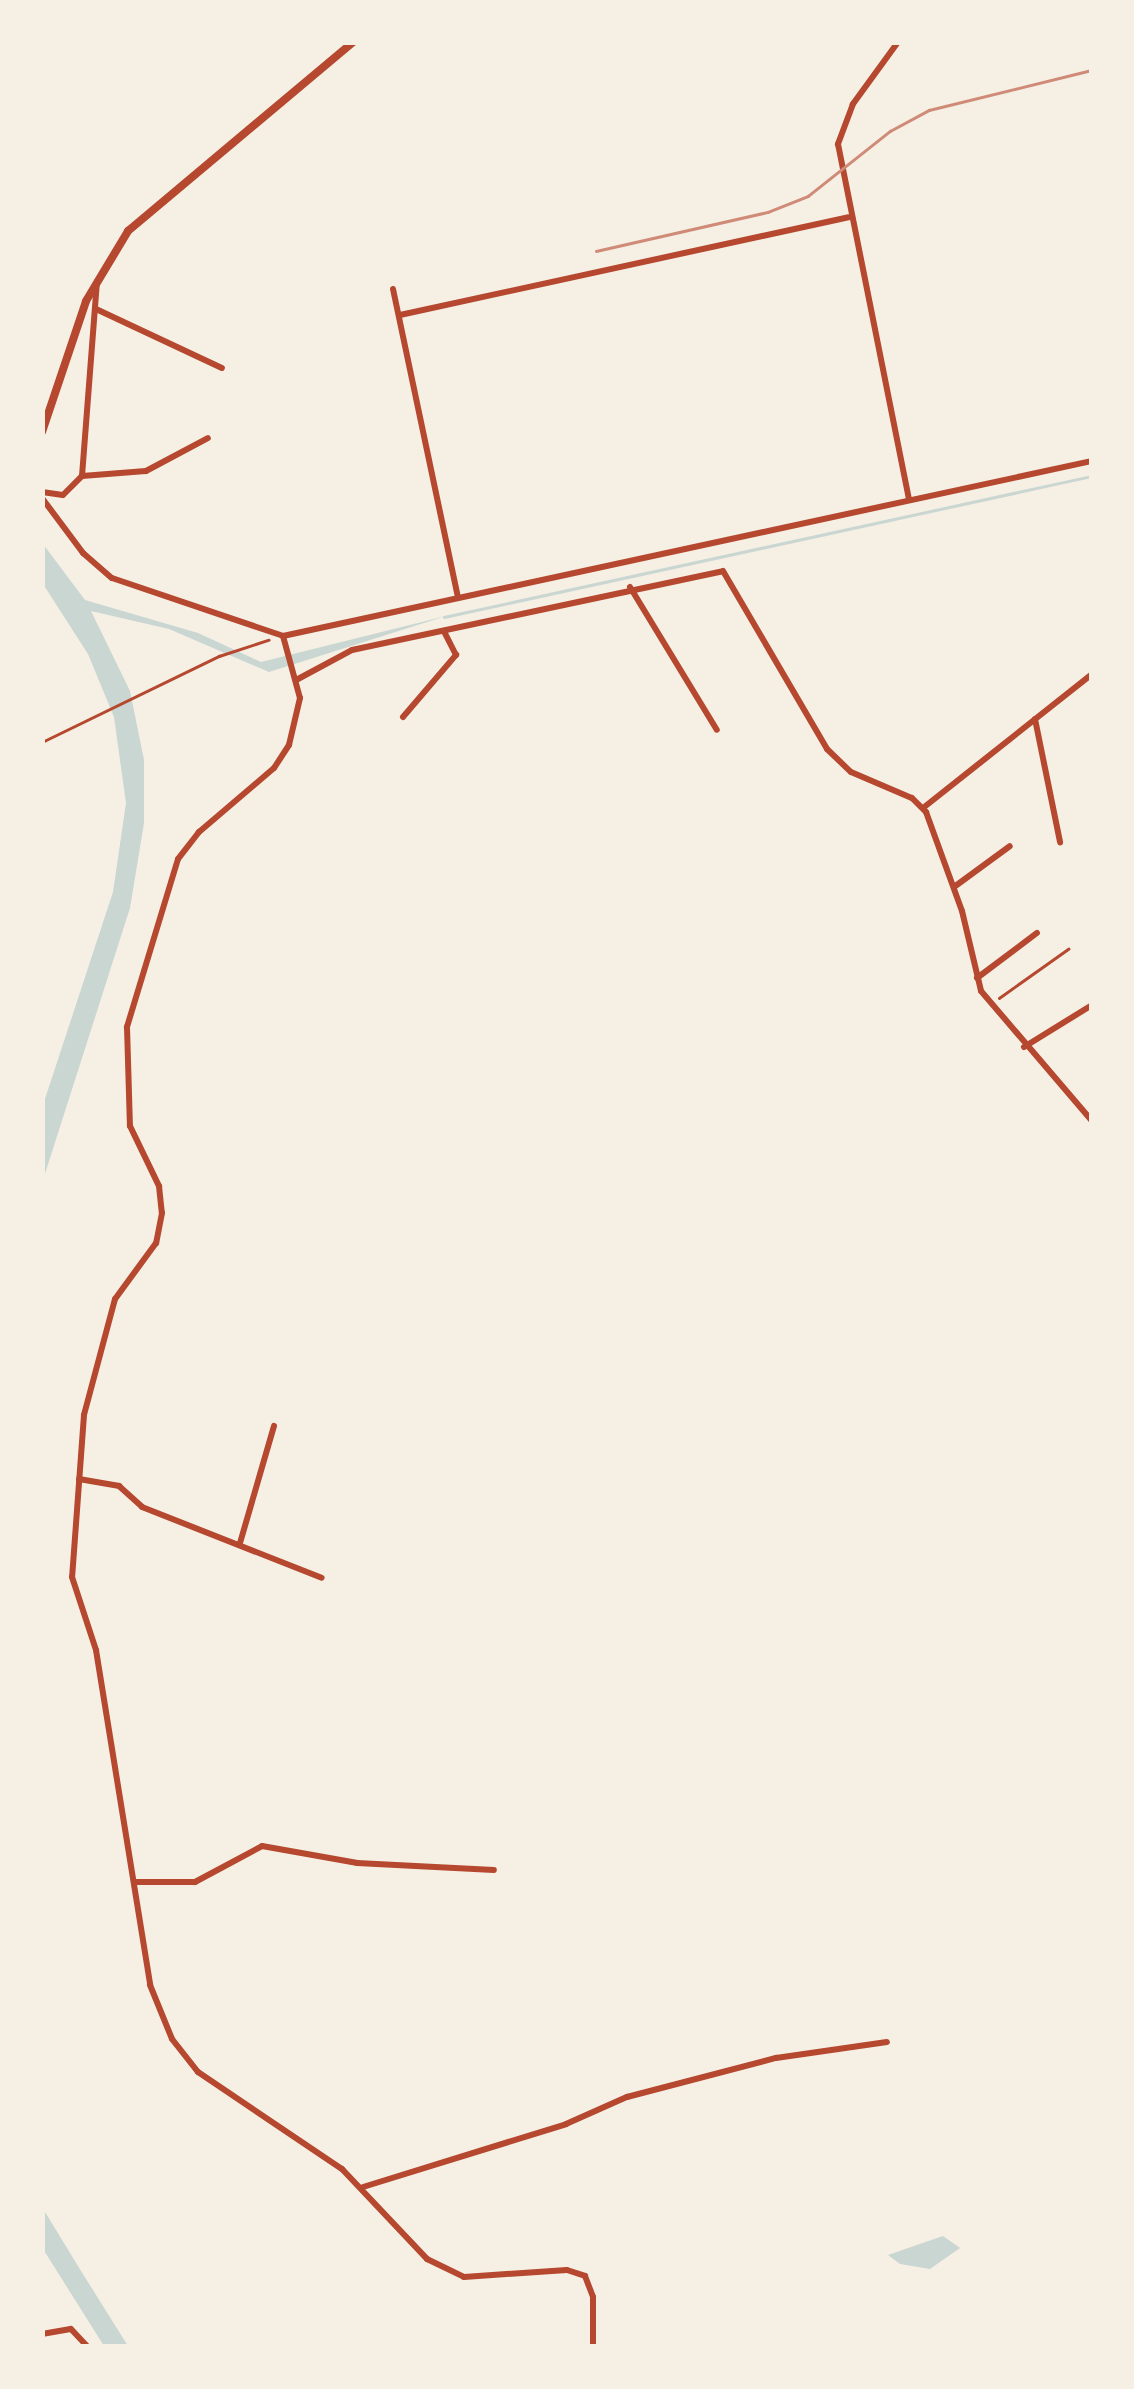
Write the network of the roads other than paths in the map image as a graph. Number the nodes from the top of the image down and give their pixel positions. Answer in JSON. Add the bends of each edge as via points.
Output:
{"nodes":[{"id":1,"x":353,"y":42,"type":"edge"},
{"id":2,"x":898,"y":42,"type":"edge"},
{"id":3,"x":848,"y":217,"type":"junction"},
{"id":4,"x":98,"y":275,"type":"junction"},
{"id":5,"x":393,"y":289,"type":"dead end"},
{"id":6,"x":96,"y":309,"type":"junction"},
{"id":7,"x":400,"y":315,"type":"junction"},
{"id":8,"x":222,"y":368,"type":"dead end"},
{"id":9,"x":42,"y":432,"type":"edge"},
{"id":10,"x":208,"y":438,"type":"dead end"},
{"id":11,"x":1092,"y":460,"type":"edge"},
{"id":12,"x":82,"y":476,"type":"junction"},
{"id":13,"x":42,"y":495,"type":"edge"},
{"id":14,"x":908,"y":498,"type":"junction"},
{"id":15,"x":630,"y":587,"type":"junction"},
{"id":16,"x":457,"y":594,"type":"junction"},
{"id":17,"x":444,"y":631,"type":"junction"},
{"id":18,"x":283,"y":636,"type":"junction"},
{"id":19,"x":1092,"y":674,"type":"edge"},
{"id":20,"x":296,"y":675,"type":"junction"},
{"id":21,"x":403,"y":717,"type":"dead end"},
{"id":22,"x":1036,"y":719,"type":"junction"},
{"id":23,"x":718,"y":730,"type":"dead end"},
{"id":24,"x":923,"y":808,"type":"junction"},
{"id":25,"x":1060,"y":842,"type":"dead end"},
{"id":26,"x":1010,"y":846,"type":"dead end"},
{"id":27,"x":954,"y":887,"type":"junction"},
{"id":28,"x":1036,"y":933,"type":"dead end"},
{"id":29,"x":977,"y":978,"type":"junction"},
{"id":30,"x":1092,"y":1005,"type":"edge"},
{"id":31,"x":1024,"y":1048,"type":"junction"},
{"id":32,"x":1092,"y":1120,"type":"edge"},
{"id":33,"x":274,"y":1426,"type":"dead end"},
{"id":34,"x":79,"y":1479,"type":"junction"},
{"id":35,"x":240,"y":1544,"type":"junction"},
{"id":36,"x":322,"y":1578,"type":"dead end"},
{"id":37,"x":494,"y":1870,"type":"dead end"},
{"id":38,"x":136,"y":1882,"type":"junction"},
{"id":39,"x":887,"y":2042,"type":"dead end"},
{"id":40,"x":363,"y":2187,"type":"junction"},
{"id":41,"x":42,"y":2334,"type":"edge"},
{"id":42,"x":87,"y":2346,"type":"edge"},
{"id":43,"x":593,"y":2346,"type":"edge"}],
"edges":[{"from":1,"to":4,"type":"main road","via":[[164,194]]},
{"from":2,"to":3,"type":"street","via":[[842,126],[839,175]]},
{"from":3,"to":7,"type":"street"},
{"from":3,"to":14,"type":"street"},
{"from":4,"to":6,"type":"street"},
{"from":4,"to":9,"type":"main road"},
{"from":5,"to":7,"type":"street"},
{"from":6,"to":8,"type":"street"},
{"from":6,"to":12,"type":"street"},
{"from":7,"to":16,"type":"street"},
{"from":10,"to":12,"type":"street","via":[[146,471]]},
{"from":11,"to":14,"type":"street"},
{"from":12,"to":13,"type":"street","via":[[63,496]]},
{"from":13,"to":18,"type":"street","via":[[83,553],[112,578]]},
{"from":14,"to":16,"type":"street"},
{"from":15,"to":17,"type":"street"},
{"from":15,"to":23,"type":"street"},
{"from":15,"to":24,"type":"street","via":[[714,571],[729,575],[770,660],[828,749],[851,772]]},
{"from":16,"to":18,"type":"street"},
{"from":17,"to":20,"type":"street","via":[[352,650]]},
{"from":17,"to":21,"type":"street","via":[[456,655]]},
{"from":18,"to":20,"type":"street"},
{"from":19,"to":22,"type":"street"},
{"from":20,"to":34,"type":"street","via":[[296,724],[274,768],[199,832],[178,859],[130,1015],[130,1126],[159,1186],[162,1212],[156,1243],[115,1299],[84,1415]]},
{"from":22,"to":24,"type":"street"},
{"from":22,"to":25,"type":"street"},
{"from":24,"to":27,"type":"street"},
{"from":26,"to":27,"type":"street"},
{"from":27,"to":29,"type":"street"},
{"from":28,"to":29,"type":"street"},
{"from":29,"to":31,"type":"street"},
{"from":30,"to":31,"type":"street"},
{"from":31,"to":32,"type":"street"},
{"from":33,"to":35,"type":"street"},
{"from":34,"to":35,"type":"street","via":[[119,1486],[142,1507]]},
{"from":34,"to":38,"type":"street","via":[[72,1577],[96,1650]]},
{"from":35,"to":36,"type":"street"},
{"from":37,"to":38,"type":"street","via":[[357,1863],[262,1846],[195,1882]]},
{"from":38,"to":40,"type":"street","via":[[142,1959],[181,2053],[224,2093]]},
{"from":39,"to":40,"type":"street","via":[[776,2058],[627,2098],[566,2124]]},
{"from":40,"to":43,"type":"street","via":[[409,2243],[447,2272],[490,2278],[566,2270],[584,2276],[593,2296]]},
{"from":41,"to":42,"type":"street","via":[[78,2332]]}]}
